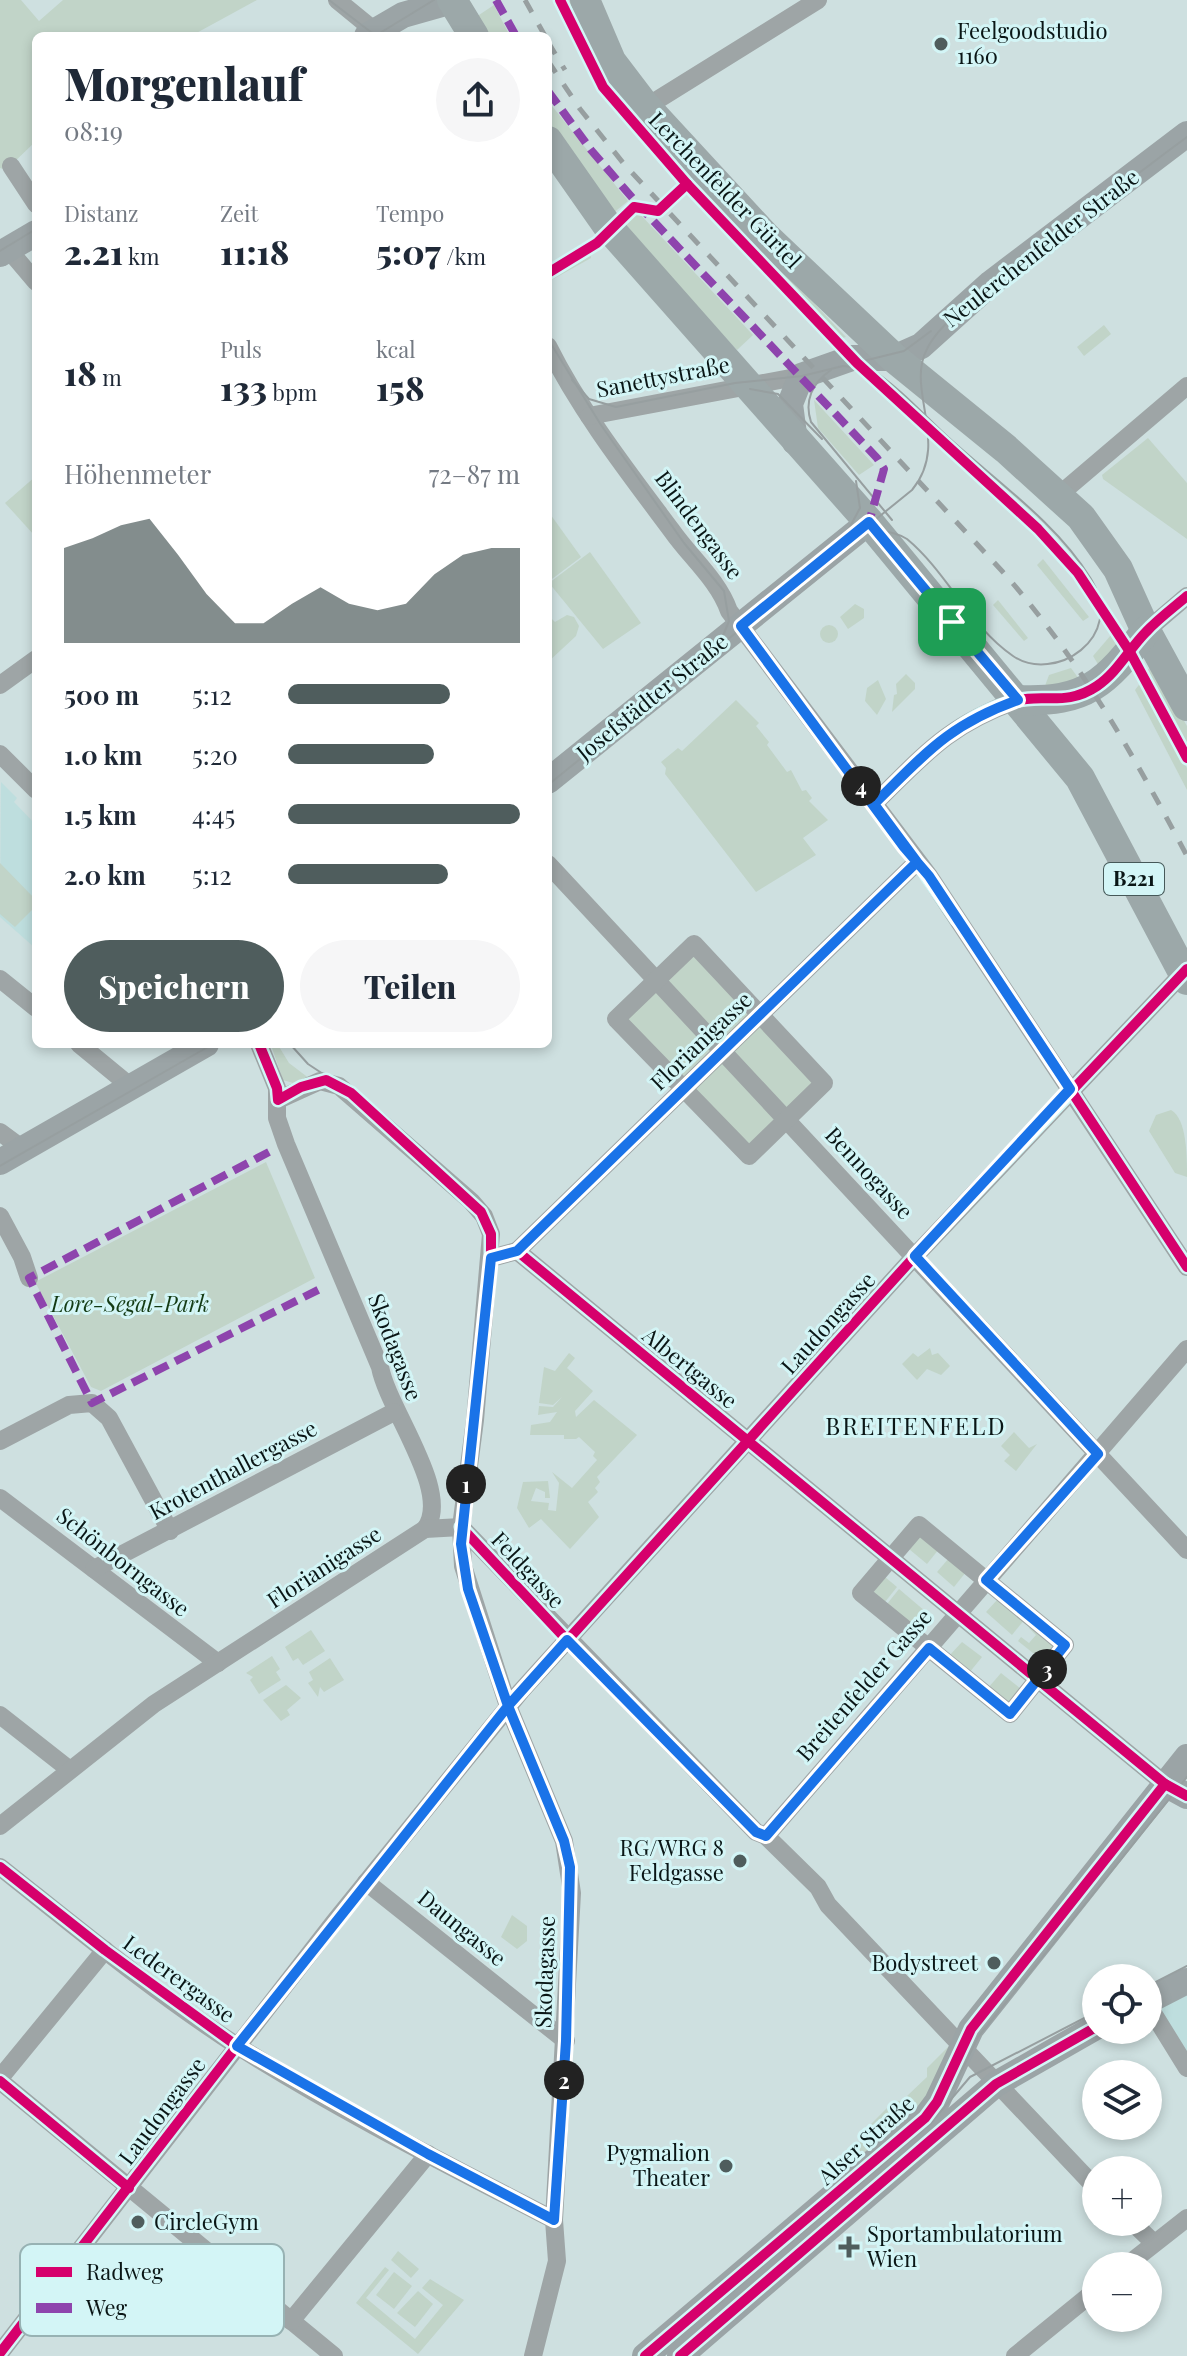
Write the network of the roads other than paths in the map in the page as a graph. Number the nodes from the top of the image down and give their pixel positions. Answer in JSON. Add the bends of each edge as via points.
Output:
{"nodes":[{"id":1,"x":337,"y":0,"type":"edge"},
{"id":2,"x":585,"y":0,"type":"edge"},
{"id":3,"x":818,"y":0,"type":"edge"},
{"id":4,"x":454,"y":1,"type":"edge"},
{"id":5,"x":409,"y":7,"type":"edge"},
{"id":6,"x":373,"y":32,"type":"edge"},
{"id":7,"x":378,"y":32,"type":"edge"},
{"id":8,"x":472,"y":32,"type":"edge"},
{"id":9,"x":646,"y":107,"type":"junction"},
{"id":10,"x":1187,"y":134,"type":"edge"},
{"id":11,"x":552,"y":147,"type":"edge"},
{"id":12,"x":11,"y":166,"type":"dead end"},
{"id":13,"x":32,"y":198,"type":"edge"},
{"id":14,"x":32,"y":235,"type":"edge"},
{"id":15,"x":4,"y":252,"type":"edge"},
{"id":16,"x":32,"y":278,"type":"edge"},
{"id":17,"x":552,"y":353,"type":"edge"},
{"id":18,"x":894,"y":358,"type":"junction"},
{"id":19,"x":801,"y":376,"type":"junction"},
{"id":20,"x":745,"y":385,"type":"junction"},
{"id":21,"x":1187,"y":386,"type":"edge"},
{"id":22,"x":589,"y":416,"type":"junction"},
{"id":23,"x":795,"y":442,"type":"junction"},
{"id":24,"x":1059,"y":495,"type":"junction"},
{"id":25,"x":869,"y":522,"type":"junction"},
{"id":26,"x":1187,"y":596,"type":"edge"},
{"id":27,"x":741,"y":626,"type":"junction"},
{"id":28,"x":1146,"y":631,"type":"junction"},
{"id":29,"x":32,"y":662,"type":"edge"},
{"id":30,"x":0,"y":685,"type":"edge"},
{"id":31,"x":1018,"y":700,"type":"junction"},
{"id":32,"x":1187,"y":706,"type":"edge"},
{"id":33,"x":0,"y":754,"type":"edge"},
{"id":34,"x":552,"y":778,"type":"edge"},
{"id":35,"x":32,"y":786,"type":"edge"},
{"id":36,"x":874,"y":804,"type":"junction"},
{"id":37,"x":917,"y":862,"type":"junction"},
{"id":38,"x":552,"y":868,"type":"edge"},
{"id":39,"x":1186,"y":974,"type":"edge"},
{"id":40,"x":0,"y":979,"type":"edge"},
{"id":41,"x":655,"y":981,"type":"junction"},
{"id":42,"x":32,"y":1005,"type":"edge"},
{"id":43,"x":761,"y":1015,"type":"junction"},
{"id":44,"x":84,"y":1048,"type":"edge"},
{"id":45,"x":199,"y":1048,"type":"edge"},
{"id":46,"x":261,"y":1048,"type":"edge"},
{"id":47,"x":724,"y":1052,"type":"junction"},
{"id":48,"x":130,"y":1086,"type":"junction"},
{"id":49,"x":1070,"y":1089,"type":"junction"},
{"id":50,"x":685,"y":1090,"type":"junction"},
{"id":51,"x":278,"y":1094,"type":"junction"},
{"id":52,"x":786,"y":1119,"type":"junction"},
{"id":53,"x":0,"y":1132,"type":"edge"},
{"id":54,"x":23,"y":1149,"type":"junction"},
{"id":55,"x":0,"y":1162,"type":"edge"},
{"id":56,"x":0,"y":1216,"type":"edge"},
{"id":57,"x":517,"y":1251,"type":"junction"},
{"id":58,"x":915,"y":1256,"type":"junction"},
{"id":59,"x":491,"y":1258,"type":"junction"},
{"id":60,"x":1187,"y":1267,"type":"edge"},
{"id":61,"x":29,"y":1278,"type":"dead end"},
{"id":62,"x":1187,"y":1349,"type":"edge"},
{"id":63,"x":394,"y":1412,"type":"junction"},
{"id":64,"x":0,"y":1441,"type":"edge"},
{"id":65,"x":749,"y":1442,"type":"junction"},
{"id":66,"x":1098,"y":1454,"type":"junction"},
{"id":67,"x":427,"y":1476,"type":"junction"},
{"id":68,"x":0,"y":1498,"type":"edge"},
{"id":69,"x":464,"y":1502,"type":"junction"},
{"id":70,"x":461,"y":1527,"type":"junction"},
{"id":71,"x":425,"y":1529,"type":"junction"},
{"id":72,"x":170,"y":1531,"type":"junction"},
{"id":73,"x":1187,"y":1550,"type":"edge"},
{"id":74,"x":890,"y":1558,"type":"junction"},
{"id":75,"x":94,"y":1569,"type":"junction"},
{"id":76,"x":986,"y":1580,"type":"junction"},
{"id":77,"x":957,"y":1614,"type":"junction"},
{"id":78,"x":567,"y":1640,"type":"junction"},
{"id":79,"x":929,"y":1648,"type":"junction"},
{"id":80,"x":218,"y":1663,"type":"junction"},
{"id":81,"x":1037,"y":1681,"type":"junction"},
{"id":82,"x":508,"y":1706,"type":"junction"},
{"id":83,"x":0,"y":1715,"type":"edge"},
{"id":84,"x":489,"y":1732,"type":"junction"},
{"id":85,"x":522,"y":1739,"type":"junction"},
{"id":86,"x":1187,"y":1757,"type":"edge"},
{"id":87,"x":70,"y":1770,"type":"junction"},
{"id":88,"x":1180,"y":1791,"type":"edge"},
{"id":89,"x":0,"y":1826,"type":"edge"},
{"id":90,"x":766,"y":1836,"type":"junction"},
{"id":91,"x":0,"y":1867,"type":"edge"},
{"id":92,"x":366,"y":1882,"type":"junction"},
{"id":93,"x":105,"y":1950,"type":"junction"},
{"id":94,"x":1187,"y":1981,"type":"edge"},
{"id":95,"x":1162,"y":1995,"type":"edge"},
{"id":96,"x":1162,"y":2026,"type":"edge"},
{"id":97,"x":1082,"y":2035,"type":"edge"},
{"id":98,"x":566,"y":2041,"type":"junction"},
{"id":99,"x":961,"y":2044,"type":"junction"},
{"id":100,"x":237,"y":2046,"type":"junction"},
{"id":101,"x":1187,"y":2068,"type":"edge"},
{"id":102,"x":0,"y":2080,"type":"edge"},
{"id":103,"x":996,"y":2084,"type":"junction"},
{"id":104,"x":428,"y":2154,"type":"junction"},
{"id":105,"x":1082,"y":2173,"type":"edge"},
{"id":106,"x":129,"y":2188,"type":"junction"},
{"id":107,"x":1187,"y":2218,"type":"edge"},
{"id":108,"x":554,"y":2220,"type":"junction"},
{"id":109,"x":1147,"y":2236,"type":"edge"},
{"id":110,"x":1154,"y":2243,"type":"junction"},
{"id":111,"x":85,"y":2244,"type":"edge"},
{"id":112,"x":197,"y":2244,"type":"edge"},
{"id":113,"x":1143,"y":2252,"type":"edge"},
{"id":114,"x":1082,"y":2301,"type":"edge"},
{"id":115,"x":284,"y":2315,"type":"edge"},
{"id":116,"x":688,"y":2317,"type":"junction"},
{"id":117,"x":291,"y":2321,"type":"junction"},
{"id":118,"x":20,"y":2327,"type":"edge"},
{"id":119,"x":0,"y":2353,"type":"edge"},
{"id":120,"x":687,"y":2354,"type":"edge"},
{"id":121,"x":334,"y":2356,"type":"edge"},
{"id":122,"x":533,"y":2356,"type":"edge"},
{"id":123,"x":645,"y":2356,"type":"edge"},
{"id":124,"x":1015,"y":2356,"type":"edge"}],
"edges":[{"from":1,"to":6,"type":"street"},
{"from":2,"to":9,"type":"main road","name":"Lerchenfelder Gürtel","via":[[611,61]]},
{"from":3,"to":9,"type":"street"},
{"from":4,"to":5,"type":"main road"},
{"from":4,"to":8,"type":"main road"},
{"from":5,"to":7,"type":"main road"},
{"from":9,"to":18,"type":"main road","name":"Lerchenfelder Gürtel","via":[[766,237]]},
{"from":10,"to":18,"type":"main road","name":"Neulerchenfelder Straße","via":[[991,283],[921,346]]},
{"from":11,"to":20,"type":"main road","number":"B221","via":[[609,228]]},
{"from":12,"to":13,"type":"street"},
{"from":14,"to":15,"type":"main road"},
{"from":15,"to":16,"type":"street"},
{"from":17,"to":22,"type":"street","name":"Blindengasse"},
{"from":18,"to":19,"type":"main road","via":[[852,358]]},
{"from":18,"to":24,"type":"main road","name":"Lerchenfelder Gürtel"},
{"from":19,"to":20,"type":"street"},
{"from":19,"to":23,"type":"main road","via":[[790,404]]},
{"from":20,"to":22,"type":"street","name":"Sanettystraße"},
{"from":20,"to":23,"type":"main road","number":"B221"},
{"from":21,"to":24,"type":"street"},
{"from":22,"to":27,"type":"street","name":"Blindengasse","via":[[722,592]]},
{"from":23,"to":25,"type":"main road","number":"B221"},
{"from":24,"to":28,"type":"main road","name":"Lerchenfelder Gürtel","via":[[1118,569]]},
{"from":25,"to":27,"type":"main road","name":"Josefstädter Straße"},
{"from":25,"to":31,"type":"main road","number":"B221"},
{"from":26,"to":28,"type":"street"},
{"from":27,"to":34,"type":"main road","name":"Josefstädter Straße"},
{"from":27,"to":36,"type":"street","name":"Blindengasse"},
{"from":28,"to":31,"type":"main road","via":[[1098,686],[1050,701]]},
{"from":28,"to":32,"type":"main road","name":"Lerchenfelder Gürtel"},
{"from":29,"to":30,"type":"street"},
{"from":31,"to":36,"type":"street","via":[[975,715],[942,738]]},
{"from":31,"to":39,"type":"main road","number":"B221","via":[[1080,778]]},
{"from":33,"to":35,"type":"street"},
{"from":36,"to":37,"type":"street","name":"Blindengasse"},
{"from":37,"to":43,"type":"street","name":"Florianigasse"},
{"from":37,"to":49,"type":"street","name":"Blindengasse"},
{"from":38,"to":41,"type":"street","name":"Bennogasse"},
{"from":39,"to":49,"type":"street","name":"Laudongasse"},
{"from":40,"to":42,"type":"street"},
{"from":41,"to":43,"type":"street","via":[[694,944]]},
{"from":41,"to":47,"type":"street","name":"Bennogasse"},
{"from":41,"to":50,"type":"street","via":[[616,1019]]},
{"from":43,"to":47,"type":"street","name":"Florianigasse"},
{"from":43,"to":52,"type":"street","via":[[824,1083]]},
{"from":44,"to":48,"type":"street"},
{"from":45,"to":48,"type":"main road"},
{"from":46,"to":51,"type":"street"},
{"from":47,"to":50,"type":"street","name":"Florianigasse"},
{"from":47,"to":52,"type":"street","name":"Bennogasse"},
{"from":48,"to":54,"type":"main road"},
{"from":49,"to":58,"type":"street","name":"Laudongasse"},
{"from":49,"to":60,"type":"street"},
{"from":50,"to":52,"type":"street","via":[[749,1156]]},
{"from":50,"to":57,"type":"street","name":"Florianigasse"},
{"from":51,"to":59,"type":"street","via":[[326,1080],[364,1104],[478,1209],[491,1234]]},
{"from":51,"to":63,"type":"street","name":"Skodagasse","via":[[277,1118],[286,1144]]},
{"from":52,"to":58,"type":"street","name":"Bennogasse"},
{"from":53,"to":54,"type":"street"},
{"from":54,"to":55,"type":"main road"},
{"from":56,"to":61,"type":"street"},
{"from":57,"to":59,"type":"street"},
{"from":57,"to":65,"type":"street","name":"Albertgasse"},
{"from":58,"to":65,"type":"street","name":"Laudongasse"},
{"from":58,"to":66,"type":"street","name":"Bennogasse"},
{"from":59,"to":69,"type":"street"},
{"from":62,"to":66,"type":"street","name":"Breitenfelder Gasse"},
{"from":63,"to":67,"type":"street","name":"Skodagasse"},
{"from":63,"to":72,"type":"street","name":"Krotenthallergasse"},
{"from":64,"to":72,"type":"street","via":[[69,1405],[92,1403],[109,1418]]},
{"from":65,"to":74,"type":"street","name":"Albertgasse"},
{"from":65,"to":78,"type":"street","name":"Laudongasse"},
{"from":66,"to":73,"type":"street","name":"Bennogasse"},
{"from":66,"to":76,"type":"street","name":"Breitenfelder Gasse"},
{"from":67,"to":69,"type":"street","name":"Skodagasse"},
{"from":67,"to":71,"type":"street","name":"Skodagasse","via":[[435,1509]]},
{"from":68,"to":75,"type":"street","name":"Schönborngasse"},
{"from":69,"to":70,"type":"street"},
{"from":70,"to":71,"type":"street","name":"Florianigasse"},
{"from":70,"to":78,"type":"street","name":"Feldgasse"},
{"from":70,"to":82,"type":"street","name":"Skodagasse","via":[[468,1589]]},
{"from":71,"to":80,"type":"street","name":"Florianigasse"},
{"from":72,"to":75,"type":"street","name":"Krotenthallergasse"},
{"from":74,"to":76,"type":"street","via":[[919,1525]]},
{"from":74,"to":77,"type":"street","name":"Albertgasse"},
{"from":74,"to":79,"type":"street","via":[[861,1593]]},
{"from":75,"to":80,"type":"street","name":"Schönborngasse"},
{"from":76,"to":77,"type":"street","name":"Breitenfelder Gasse"},
{"from":76,"to":81,"type":"street","via":[[1065,1645]]},
{"from":77,"to":79,"type":"street","name":"Breitenfelder Gasse"},
{"from":77,"to":81,"type":"street","name":"Albertgasse"},
{"from":78,"to":82,"type":"street","name":"Laudongasse"},
{"from":78,"to":90,"type":"street","name":"Feldgasse","via":[[756,1832]]},
{"from":79,"to":81,"type":"street","via":[[1010,1714]]},
{"from":79,"to":90,"type":"street","name":"Breitenfelder Gasse"},
{"from":80,"to":87,"type":"street","name":"Florianigasse","via":[[154,1704]]},
{"from":81,"to":88,"type":"street","name":"Albertgasse"},
{"from":82,"to":84,"type":"street","name":"Laudongasse"},
{"from":82,"to":85,"type":"street","name":"Skodagasse"},
{"from":83,"to":87,"type":"street"},
{"from":84,"to":85,"type":"street"},
{"from":84,"to":92,"type":"street","name":"Laudongasse"},
{"from":85,"to":98,"type":"street","name":"Skodagasse","via":[[570,1867]]},
{"from":86,"to":88,"type":"main road","name":"Alser Straße"},
{"from":87,"to":89,"type":"street","name":"Florianigasse"},
{"from":88,"to":99,"type":"main road","name":"Alser Straße","via":[[1002,1987]]},
{"from":90,"to":99,"type":"street","name":"Feldgasse"},
{"from":91,"to":93,"type":"street","name":"Lederergasse"},
{"from":92,"to":98,"type":"street","name":"Daungasse"},
{"from":92,"to":100,"type":"street","name":"Laudongasse"},
{"from":93,"to":100,"type":"street","name":"Lederergasse"},
{"from":93,"to":102,"type":"street"},
{"from":94,"to":95,"type":"main road"},
{"from":96,"to":101,"type":"street"},
{"from":97,"to":103,"type":"main road","name":"Alser Straße"},
{"from":98,"to":108,"type":"street","name":"Skodagasse"},
{"from":99,"to":103,"type":"street"},
{"from":99,"to":116,"type":"main road","name":"Alser Straße","via":[[925,2118]]},
{"from":100,"to":104,"type":"street","name":"Lederergasse"},
{"from":100,"to":106,"type":"street","name":"Laudongasse"},
{"from":102,"to":106,"type":"street"},
{"from":103,"to":105,"type":"street"},
{"from":103,"to":120,"type":"main road","name":"Alser Straße"},
{"from":104,"to":108,"type":"street","name":"Lederergasse"},
{"from":104,"to":117,"type":"street"},
{"from":106,"to":111,"type":"street","name":"Laudongasse"},
{"from":106,"to":112,"type":"street"},
{"from":107,"to":110,"type":"street"},
{"from":108,"to":122,"type":"street","name":"Skodagasse","via":[[557,2261]]},
{"from":109,"to":110,"type":"street"},
{"from":110,"to":113,"type":"street"},
{"from":114,"to":124,"type":"street"},
{"from":115,"to":117,"type":"street"},
{"from":116,"to":120,"type":"street","via":[[681,2334]]},
{"from":116,"to":123,"type":"main road","name":"Alser Straße"},
{"from":117,"to":121,"type":"street"},
{"from":118,"to":119,"type":"street","name":"Laudongasse"}]}
